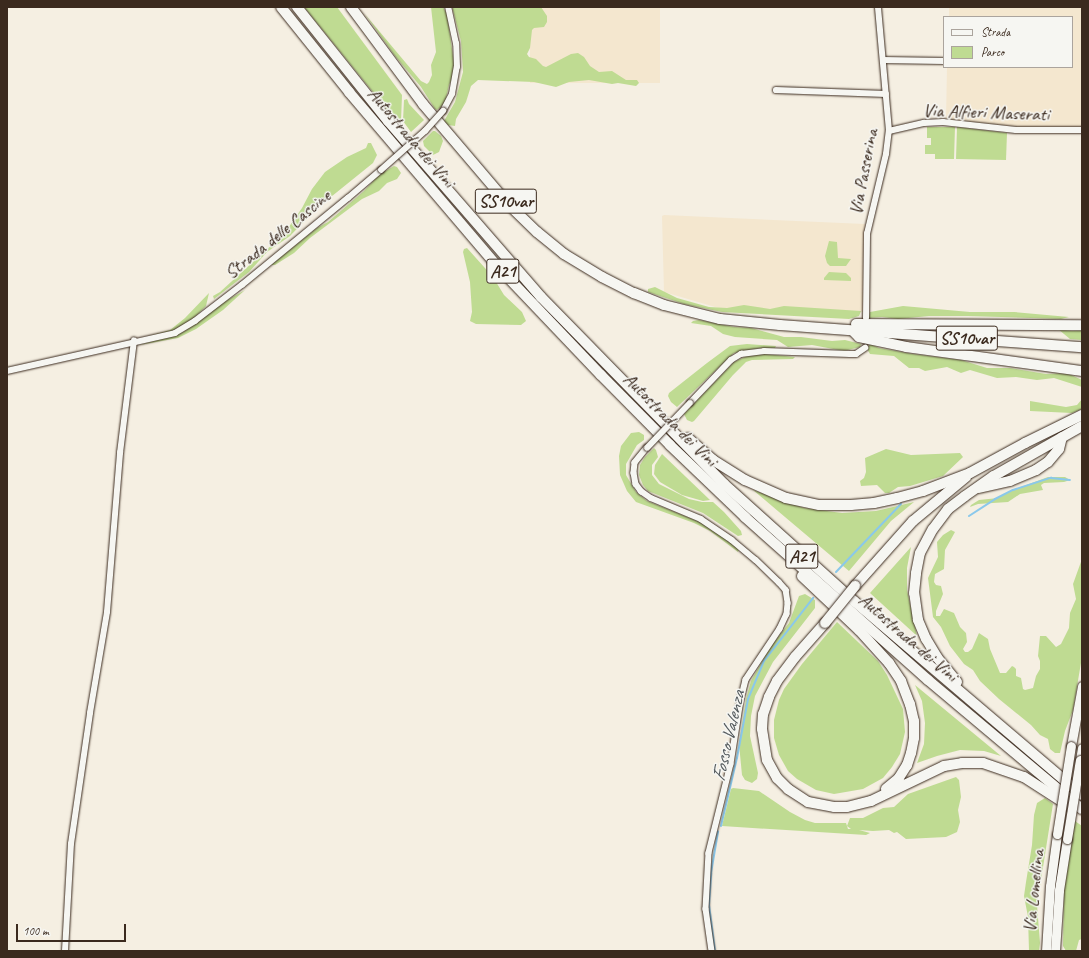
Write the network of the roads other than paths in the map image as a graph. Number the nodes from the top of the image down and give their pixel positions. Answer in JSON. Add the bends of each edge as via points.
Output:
{"nodes":[{"id":1,"x":281,"y":7,"type":"edge"},
{"id":2,"x":297,"y":7,"type":"edge"},
{"id":3,"x":351,"y":7,"type":"edge"},
{"id":4,"x":448,"y":7,"type":"edge"},
{"id":5,"x":878,"y":7,"type":"edge"},
{"id":6,"x":883,"y":60,"type":"junction"},
{"id":7,"x":943,"y":61,"type":"edge"},
{"id":8,"x":776,"y":90,"type":"dead end"},
{"id":9,"x":886,"y":94,"type":"junction"},
{"id":10,"x":1082,"y":130,"type":"edge"},
{"id":11,"x":889,"y":131,"type":"junction"},
{"id":12,"x":541,"y":297,"type":"junction"},
{"id":13,"x":866,"y":318,"type":"dead end"},
{"id":14,"x":1082,"y":326,"type":"edge"},
{"id":15,"x":850,"y":330,"type":"junction"},
{"id":16,"x":134,"y":341,"type":"junction"},
{"id":17,"x":1082,"y":347,"type":"edge"},
{"id":18,"x":865,"y":348,"type":"dead end"},
{"id":19,"x":7,"y":371,"type":"edge"},
{"id":20,"x":1082,"y":371,"type":"edge"},
{"id":21,"x":1081,"y":418,"type":"edge"},
{"id":22,"x":1062,"y":437,"type":"junction"},
{"id":23,"x":970,"y":473,"type":"junction"},
{"id":24,"x":994,"y":476,"type":"junction"},
{"id":25,"x":975,"y":489,"type":"junction"},
{"id":26,"x":941,"y":499,"type":"junction"},
{"id":27,"x":745,"y":517,"type":"junction"},
{"id":28,"x":1082,"y":686,"type":"edge"},
{"id":29,"x":1082,"y":748,"type":"edge"},
{"id":30,"x":1036,"y":756,"type":"junction"},
{"id":31,"x":1082,"y":795,"type":"edge"},
{"id":32,"x":871,"y":801,"type":"junction"},
{"id":33,"x":1082,"y":809,"type":"edge"},
{"id":34,"x":1082,"y":816,"type":"edge"},
{"id":35,"x":65,"y":951,"type":"edge"},
{"id":36,"x":712,"y":951,"type":"edge"},
{"id":37,"x":1046,"y":951,"type":"edge"},
{"id":38,"x":1055,"y":951,"type":"edge"}],
"edges":[{"from":1,"to":27,"type":"highway","name":"Autostrada dei Vini","number":"A21","via":[[349,92],[498,267],[612,386]]},
{"from":2,"to":12,"type":"highway","name":"Autostrada dei Vini","number":"A21","via":[[388,121]]},
{"from":3,"to":15,"type":"highway","number":"SS10var","via":[[423,104],[486,180],[537,232],[581,265],[634,294],[688,312],[720,319]]},
{"from":4,"to":16,"type":"street","name":"Strada delle Cascine","bridge":true,"via":[[456,44],[454,90],[443,111],[425,131],[348,198],[195,321],[175,333],[160,338]]},
{"from":5,"to":6,"type":"street","name":"Via Passerina"},
{"from":6,"to":7,"type":"street"},
{"from":6,"to":9,"type":"street","name":"Via Passerina"},
{"from":8,"to":9,"type":"street"},
{"from":9,"to":11,"type":"street","name":"Via Passerina"},
{"from":10,"to":11,"type":"street","name":"Via Alfieri Maserati","via":[[1023,130],[943,122],[924,123]]},
{"from":11,"to":13,"type":"street","name":"Via Passerina","via":[[867,234]]},
{"from":12,"to":23,"type":"highway","via":[[598,348],[684,435],[713,460],[745,480],[786,498],[819,505],[874,503],[923,491]]},
{"from":12,"to":30,"type":"highway","name":"Autostrada dei Vini","number":"A21","via":[[757,514],[855,602]]},
{"from":14,"to":15,"type":"highway","via":[[856,324]]},
{"from":15,"to":17,"type":"highway","number":"SS10var"},
{"from":15,"to":20,"type":"highway","via":[[859,337],[906,347]]},
{"from":16,"to":19,"type":"street","name":"Strada delle Cascine"},
{"from":16,"to":35,"type":"street","via":[[120,453],[107,612],[71,844]]},
{"from":18,"to":36,"type":"street","bridge":true,"via":[[856,354],[764,351],[741,354],[731,360],[635,463],[636,484],[641,491],[651,498],[701,519],[732,540],[786,590],[787,614],[746,680],[731,764],[709,853],[706,909]]},
{"from":21,"to":22,"type":"highway"},
{"from":21,"to":23,"type":"highway","via":[[1025,443]]},
{"from":22,"to":24,"type":"highway"},
{"from":22,"to":25,"type":"highway","via":[[1059,449],[1048,462],[1036,470],[1010,481]]},
{"from":23,"to":26,"type":"highway"},
{"from":24,"to":25,"type":"highway"},
{"from":24,"to":26,"type":"highway"},
{"from":25,"to":30,"type":"highway","via":[[948,509],[920,553],[914,593],[918,620],[926,639],[953,679]]},
{"from":26,"to":32,"type":"highway","bridge":true,"via":[[913,521],[795,657],[768,696],[763,714],[762,729],[767,760],[777,778],[788,789],[808,802],[834,807],[847,807]]},
{"from":27,"to":32,"type":"highway","via":[[859,630],[889,663],[901,681],[914,721],[911,753],[899,778]]},
{"from":27,"to":33,"type":"highway","name":"Autostrada dei Vini","number":"A21","via":[[928,680]]},
{"from":28,"to":37,"type":"main road","name":"Via Lomellina","bridge":true,"via":[[1057,834],[1050,886]]},
{"from":29,"to":38,"type":"main road","name":"Via Lomellina","bridge":true,"via":[[1059,890]]},
{"from":30,"to":31,"type":"highway","name":"Autostrada dei Vini","number":"A21"},
{"from":32,"to":34,"type":"highway","via":[[944,766],[962,762],[983,763],[1024,777]]}]}
